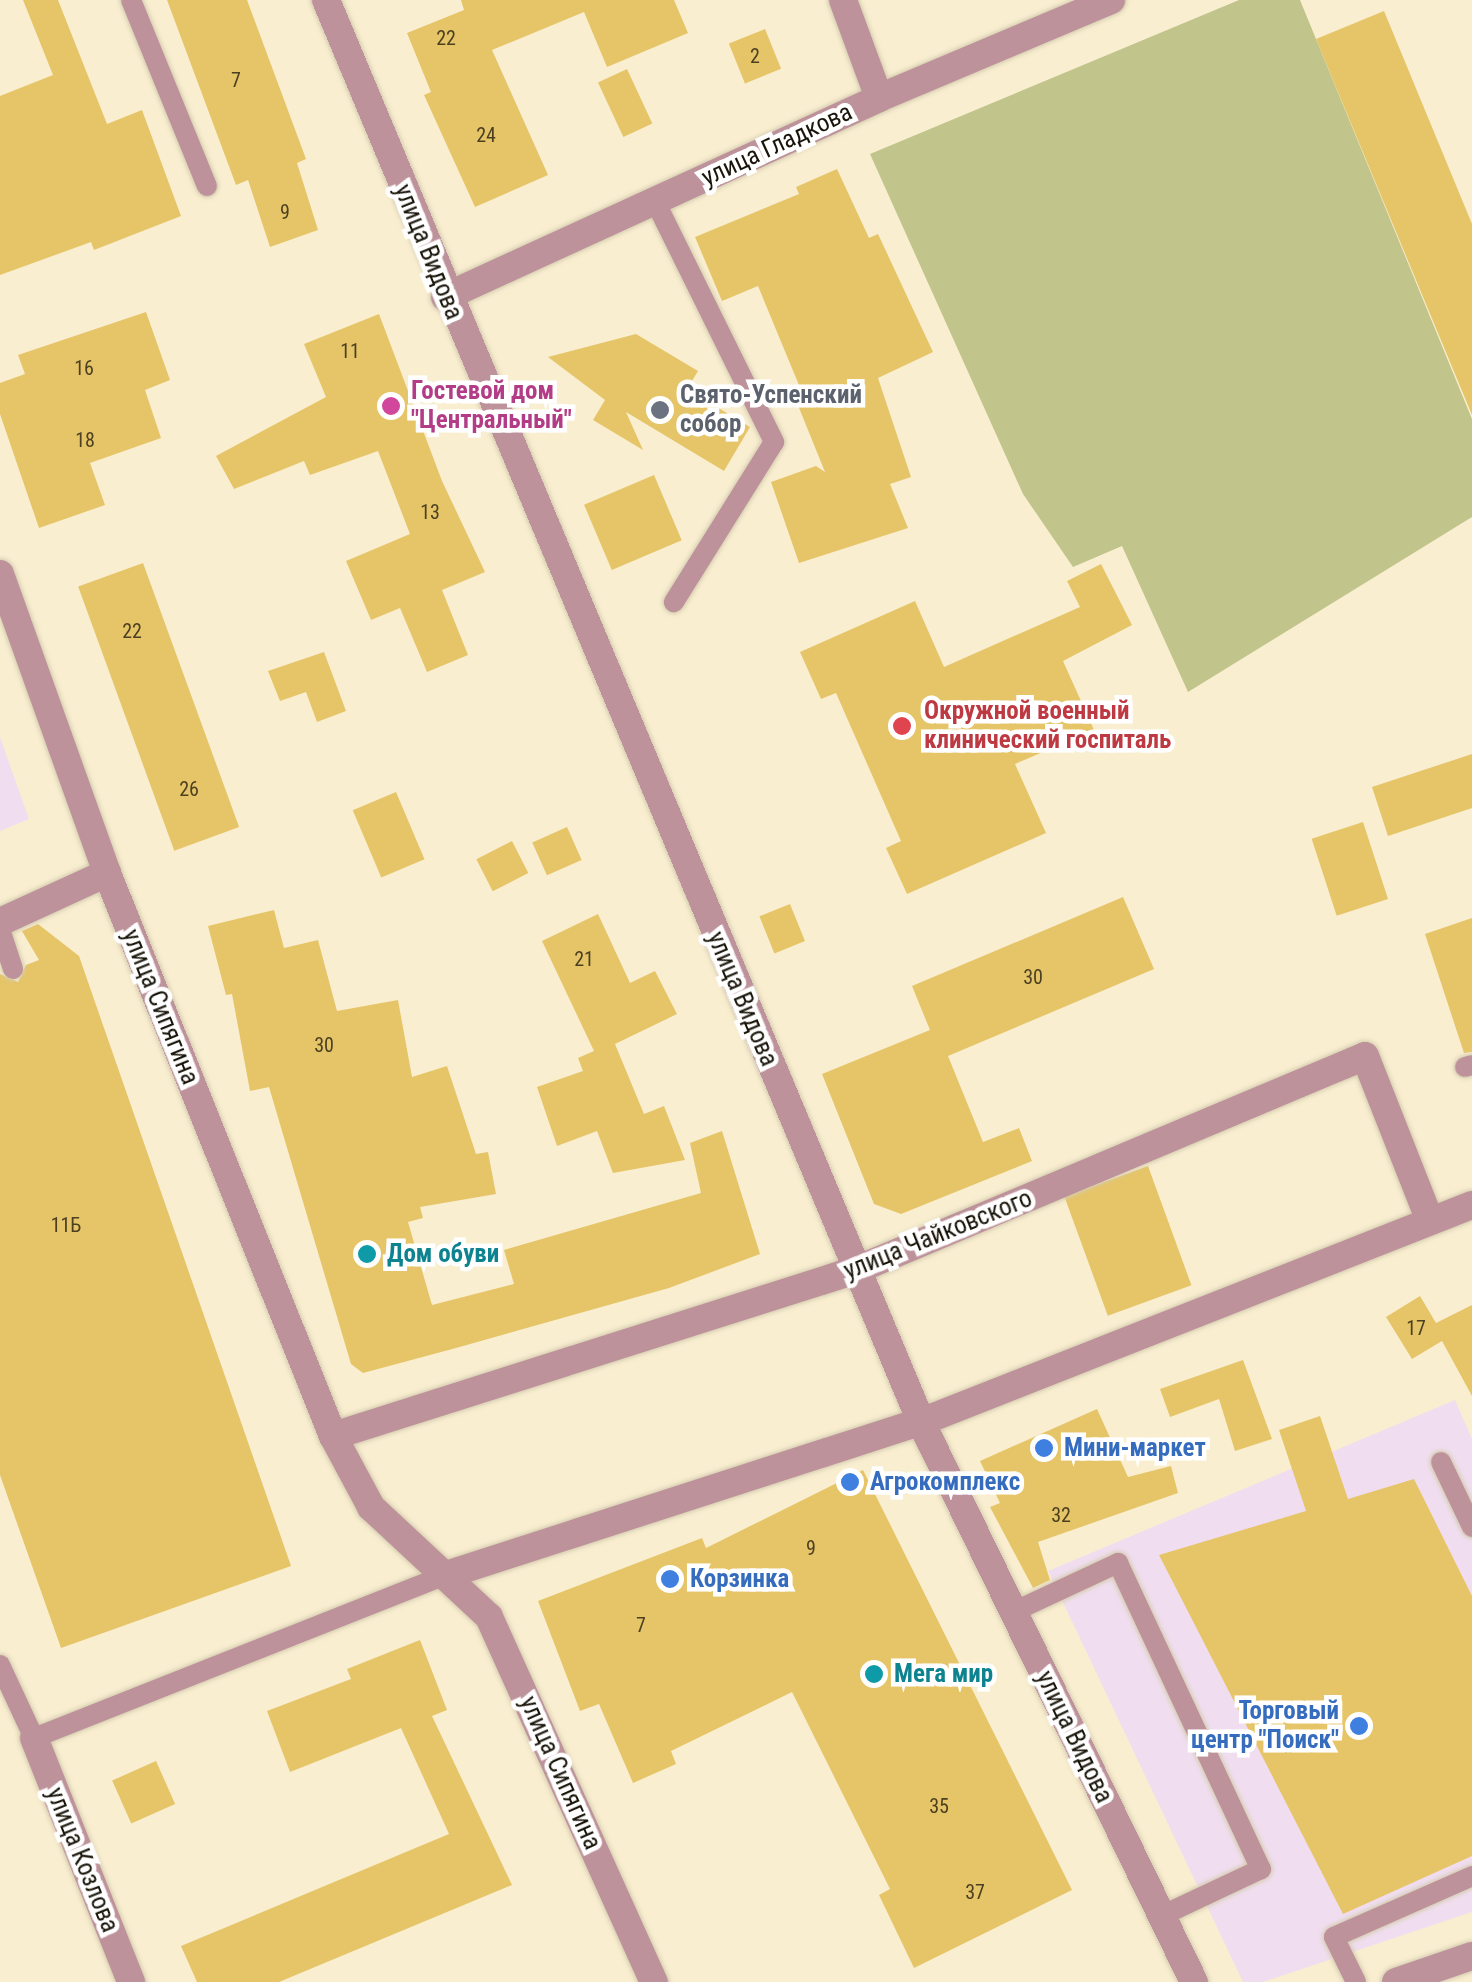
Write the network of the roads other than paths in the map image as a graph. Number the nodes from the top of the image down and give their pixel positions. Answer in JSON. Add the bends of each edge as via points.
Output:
{"nodes":[{"id":1,"x":131,"y":0,"type":"edge"},
{"id":2,"x":326,"y":0,"type":"edge"},
{"id":3,"x":844,"y":0,"type":"edge"},
{"id":4,"x":1111,"y":0,"type":"edge"},
{"id":5,"x":879,"y":98,"type":"junction"},
{"id":6,"x":208,"y":186,"type":"dead end"},
{"id":7,"x":655,"y":201,"type":"junction"},
{"id":8,"x":446,"y":297,"type":"junction"},
{"id":9,"x":0,"y":574,"type":"edge"},
{"id":10,"x":674,"y":602,"type":"dead end"},
{"id":11,"x":107,"y":873,"type":"junction"},
{"id":12,"x":0,"y":926,"type":"edge"},
{"id":13,"x":13,"y":970,"type":"dead end"},
{"id":14,"x":1472,"y":1205,"type":"edge"},
{"id":15,"x":1430,"y":1221,"type":"junction"},
{"id":16,"x":856,"y":1270,"type":"junction"},
{"id":17,"x":921,"y":1422,"type":"junction"},
{"id":18,"x":332,"y":1436,"type":"junction"},
{"id":19,"x":1441,"y":1462,"type":"dead end"},
{"id":20,"x":1472,"y":1526,"type":"edge"},
{"id":21,"x":450,"y":1574,"type":"junction"},
{"id":22,"x":1014,"y":1612,"type":"junction"},
{"id":23,"x":0,"y":1665,"type":"edge"},
{"id":24,"x":34,"y":1738,"type":"junction"},
{"id":25,"x":1472,"y":1876,"type":"edge"},
{"id":26,"x":1161,"y":1916,"type":"junction"},
{"id":27,"x":1472,"y":1956,"type":"edge"},
{"id":28,"x":131,"y":1982,"type":"edge"},
{"id":29,"x":654,"y":1982,"type":"edge"},
{"id":30,"x":1194,"y":1982,"type":"edge"},
{"id":31,"x":1356,"y":1982,"type":"edge"},
{"id":32,"x":1396,"y":1982,"type":"edge"}],
"edges":[{"from":1,"to":6,"type":"lane"},
{"from":2,"to":8,"type":"street","name":"улица Видова"},
{"from":3,"to":5,"type":"street"},
{"from":4,"to":5,"type":"street","name":"улица Гладкова"},
{"from":5,"to":7,"type":"street","name":"улица Гладкова"},
{"from":7,"to":8,"type":"street","name":"улица Гладкова"},
{"from":7,"to":10,"type":"lane","via":[[774,442]]},
{"from":8,"to":16,"type":"street","name":"улица Видова"},
{"from":9,"to":11,"type":"street","name":"улица Сипягина"},
{"from":11,"to":12,"type":"street"},
{"from":11,"to":18,"type":"street","name":"улица Сипягина"},
{"from":12,"to":13,"type":"lane"},
{"from":14,"to":15,"type":"street"},
{"from":15,"to":16,"type":"street","name":"улица Чайковского","via":[[1364,1056]]},
{"from":15,"to":17,"type":"street"},
{"from":16,"to":17,"type":"street","name":"улица Видова"},
{"from":16,"to":18,"type":"street","name":"улица Чайковского"},
{"from":17,"to":21,"type":"street"},
{"from":17,"to":22,"type":"street","name":"улица Видова"},
{"from":18,"to":21,"type":"street","name":"улица Сипягина","via":[[372,1506]]},
{"from":19,"to":20,"type":"lane"},
{"from":21,"to":24,"type":"lane"},
{"from":21,"to":29,"type":"street","name":"улица Сипягина","via":[[490,1617]]},
{"from":22,"to":26,"type":"street","name":"улица Видова"},
{"from":22,"to":26,"type":"lane","via":[[1118,1563],[1261,1870]]},
{"from":23,"to":24,"type":"lane"},
{"from":24,"to":28,"type":"street","name":"улица Козлова"},
{"from":25,"to":31,"type":"lane","via":[[1334,1937]]},
{"from":26,"to":30,"type":"street","name":"улица Видова"},
{"from":27,"to":32,"type":"street"}]}
